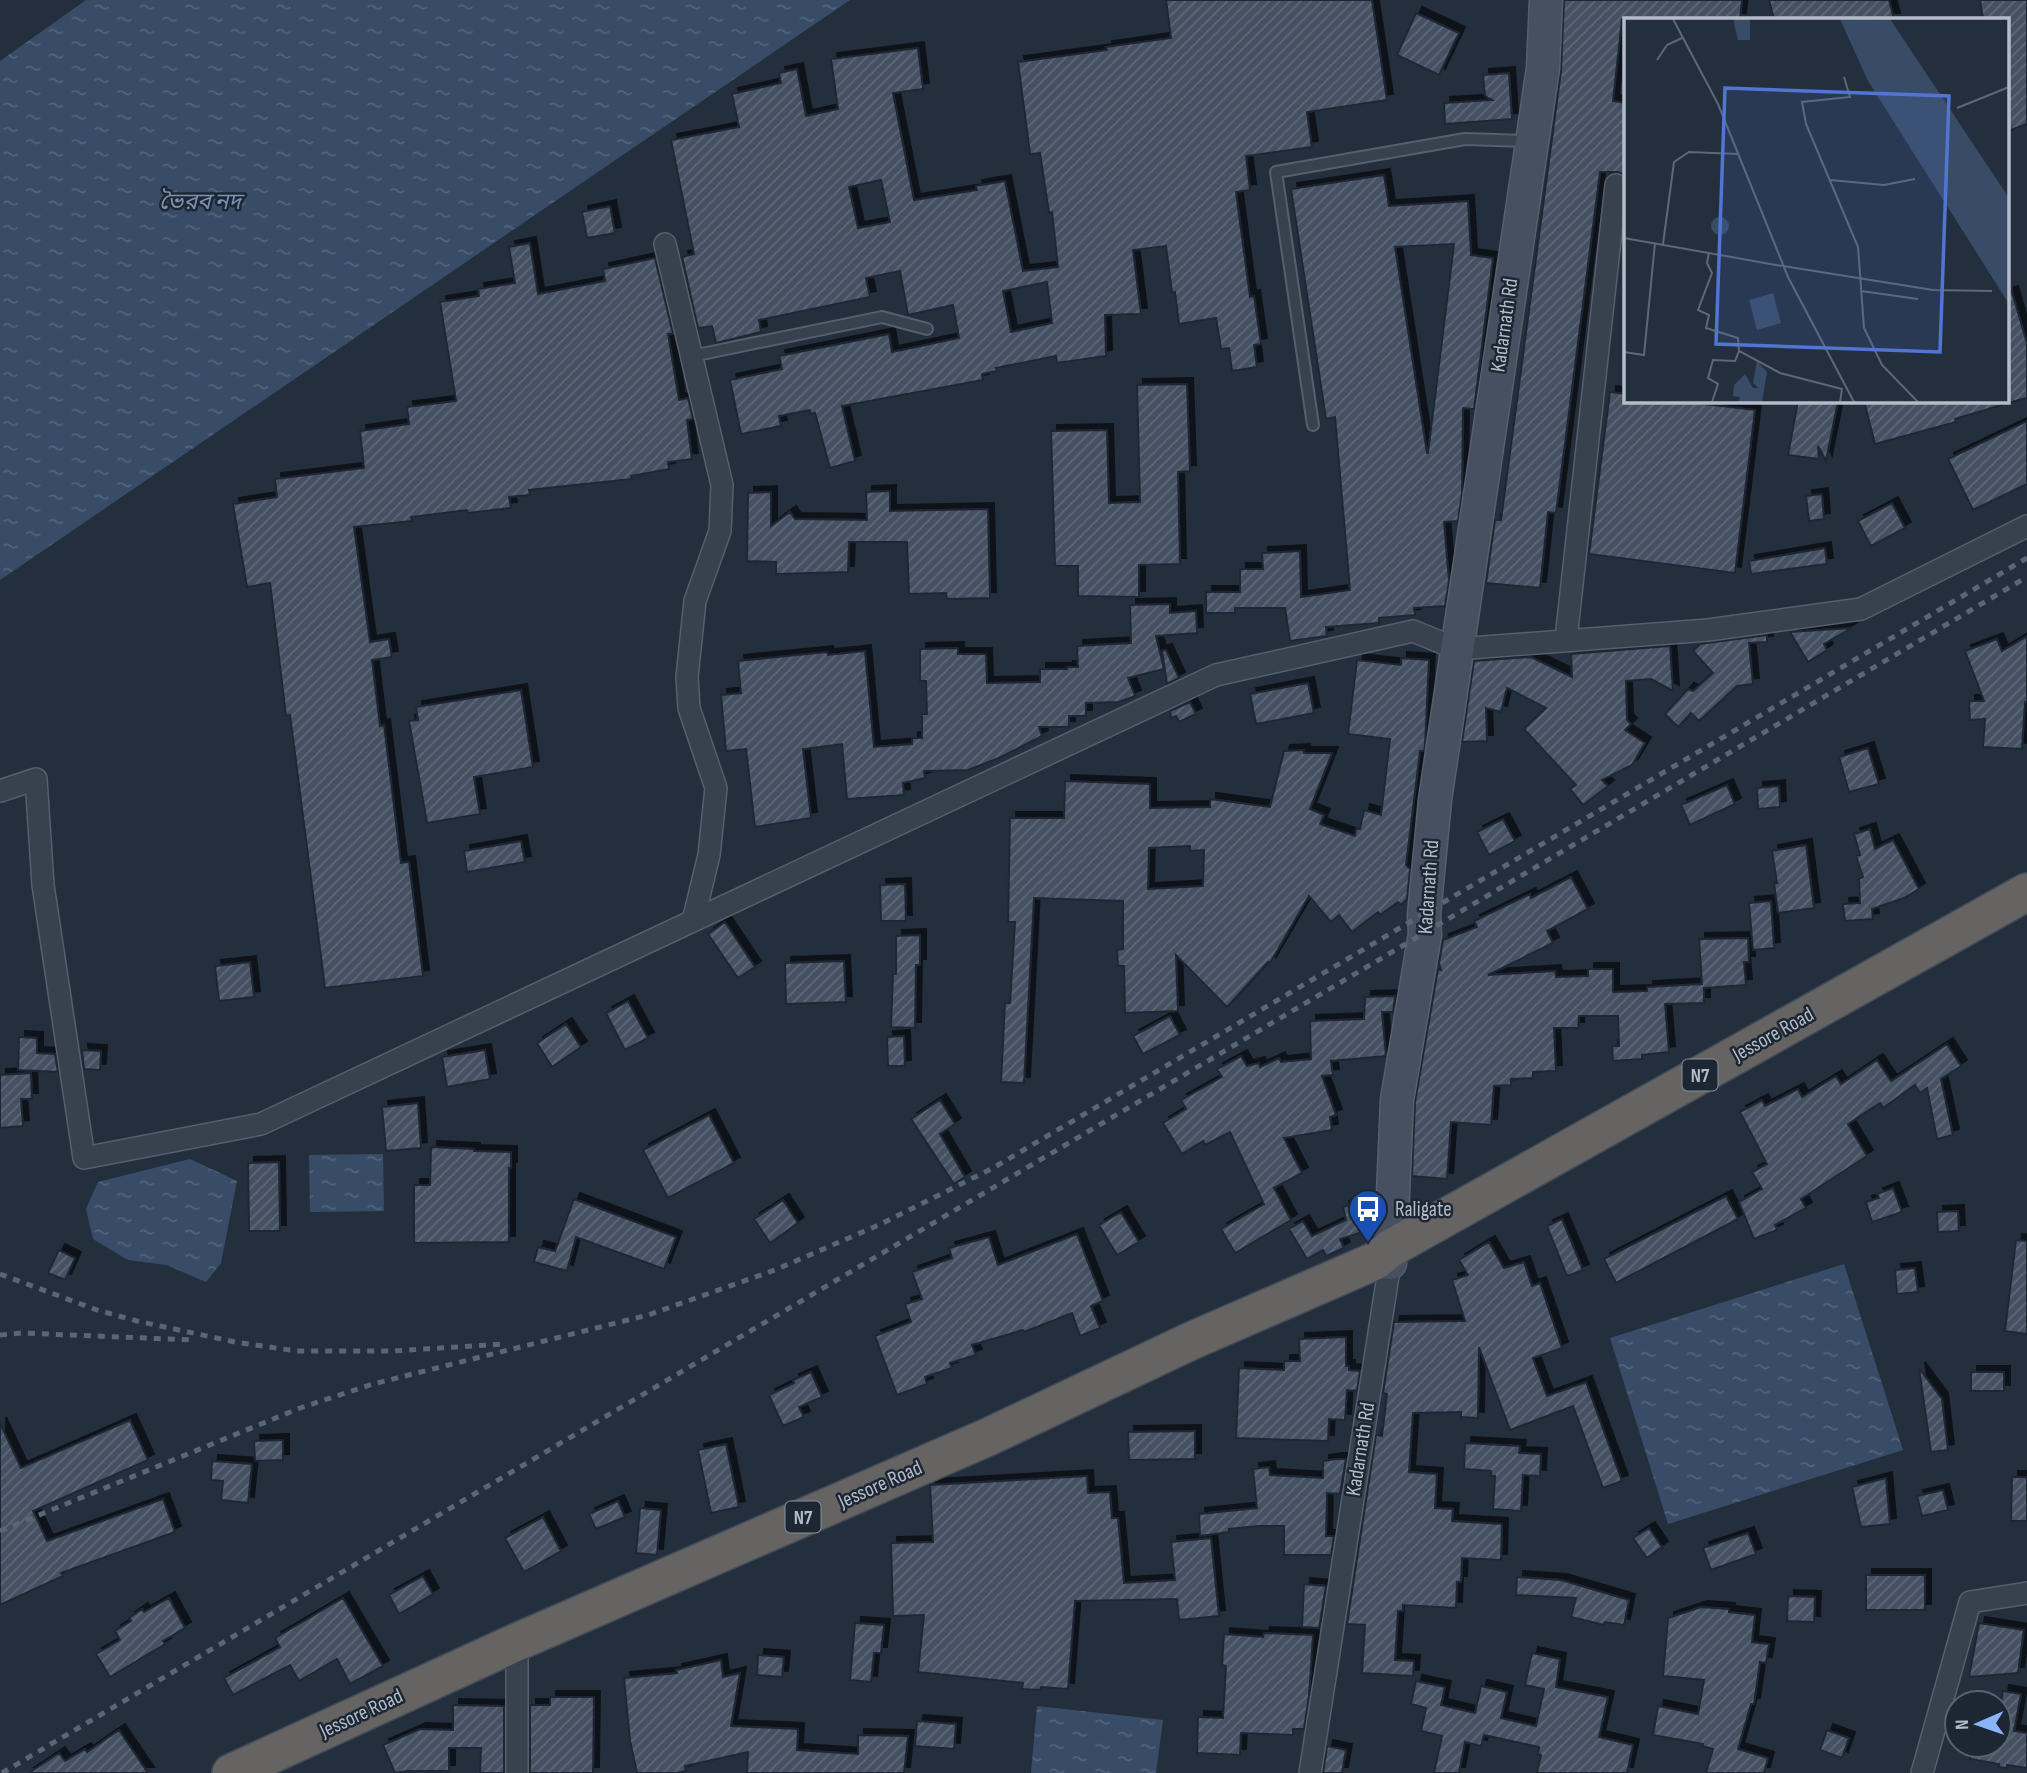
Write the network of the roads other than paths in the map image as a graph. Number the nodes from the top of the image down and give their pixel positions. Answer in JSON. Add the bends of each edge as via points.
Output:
{"nodes":[{"id":1,"x":1546,"y":0,"type":"edge"},
{"id":2,"x":1531,"y":141,"type":"junction"},
{"id":3,"x":1616,"y":185,"type":"dead end"},
{"id":4,"x":665,"y":244,"type":"dead end"},
{"id":5,"x":927,"y":329,"type":"dead end"},
{"id":6,"x":692,"y":356,"type":"junction"},
{"id":7,"x":1313,"y":425,"type":"dead end"},
{"id":8,"x":2027,"y":526,"type":"edge"},
{"id":9,"x":1566,"y":639,"type":"junction"},
{"id":10,"x":1457,"y":649,"type":"junction"},
{"id":11,"x":0,"y":792,"type":"edge"},
{"id":12,"x":2027,"y":892,"type":"edge"},
{"id":13,"x":2027,"y":911,"type":"edge"},
{"id":14,"x":693,"y":920,"type":"junction"},
{"id":15,"x":1385,"y":1257,"type":"junction"},
{"id":16,"x":2027,"y":1593,"type":"edge"},
{"id":17,"x":517,"y":1642,"type":"junction"},
{"id":18,"x":231,"y":1773,"type":"edge"},
{"id":19,"x":517,"y":1773,"type":"edge"},
{"id":20,"x":1310,"y":1773,"type":"edge"},
{"id":21,"x":1922,"y":1773,"type":"edge"}],
"edges":[{"from":1,"to":2,"type":"main road","name":"Kadarnath Rd","via":[[1543,68]]},
{"from":2,"to":7,"type":"lane","via":[[1465,139],[1276,172]]},
{"from":2,"to":10,"type":"main road","name":"Kadarnath Rd"},
{"from":3,"to":9,"type":"street"},
{"from":4,"to":6,"type":"street"},
{"from":5,"to":6,"type":"lane","via":[[882,317]]},
{"from":6,"to":14,"type":"street","via":[[722,485],[720,531],[695,601],[687,677],[689,708],[716,788],[709,855]]},
{"from":8,"to":9,"type":"street","via":[[1861,608],[1708,630]]},
{"from":9,"to":10,"type":"street"},
{"from":10,"to":14,"type":"street","via":[[1413,631],[1216,675]]},
{"from":10,"to":15,"type":"main road","name":"Kadarnath Rd","via":[[1435,800],[1425,934],[1397,1100]]},
{"from":11,"to":14,"type":"street","via":[[36,779],[43,885],[85,1158],[261,1124]]},
{"from":12,"to":15,"type":"highway","name":"Jessore Road","number":"N7"},
{"from":13,"to":15,"type":"highway","name":"Jessore Road","number":"N7","via":[[1480,1222],[1416,1254]]},
{"from":15,"to":17,"type":"highway","name":"Jessore Road","number":"N7","via":[[1191,1341],[988,1437]]},
{"from":15,"to":20,"type":"street","name":"Kadarnath Rd"},
{"from":16,"to":21,"type":"street","via":[[1970,1602]]},
{"from":17,"to":18,"type":"highway","name":"Jessore Road","number":"N7"},
{"from":17,"to":19,"type":"street"}]}
